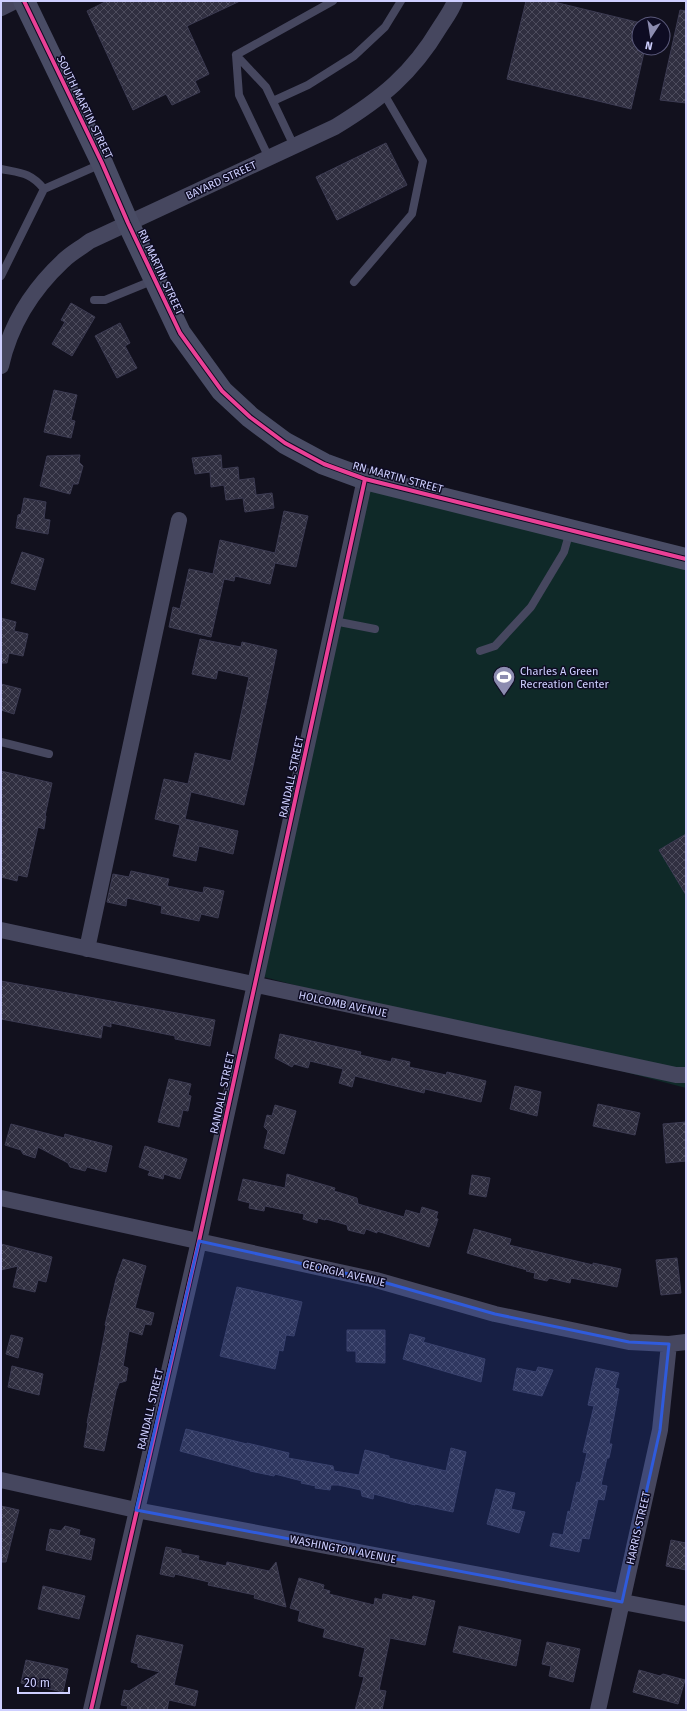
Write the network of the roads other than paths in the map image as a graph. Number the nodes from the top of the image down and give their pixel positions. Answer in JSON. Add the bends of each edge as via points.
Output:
{"nodes":[{"id":1,"x":15,"y":1,"type":"edge"},
{"id":2,"x":24,"y":1,"type":"edge"},
{"id":3,"x":333,"y":1,"type":"edge"},
{"id":4,"x":401,"y":1,"type":"edge"},
{"id":5,"x":455,"y":1,"type":"edge"},
{"id":6,"x":1,"y":8,"type":"edge"},
{"id":7,"x":236,"y":55,"type":"junction"},
{"id":8,"x":384,"y":94,"type":"junction"},
{"id":9,"x":273,"y":101,"type":"junction"},
{"id":10,"x":294,"y":146,"type":"junction"},
{"id":11,"x":268,"y":158,"type":"junction"},
{"id":12,"x":102,"y":163,"type":"junction"},
{"id":13,"x":1,"y":169,"type":"edge"},
{"id":14,"x":44,"y":189,"type":"junction"},
{"id":15,"x":128,"y":223,"type":"junction"},
{"id":16,"x":1,"y":276,"type":"edge"},
{"id":17,"x":155,"y":280,"type":"junction"},
{"id":18,"x":354,"y":282,"type":"dead end"},
{"id":19,"x":94,"y":300,"type":"dead end"},
{"id":20,"x":6,"y":339,"type":"edge"},
{"id":21,"x":1,"y":366,"type":"edge"},
{"id":22,"x":365,"y":479,"type":"junction"},
{"id":23,"x":179,"y":520,"type":"dead end"},
{"id":24,"x":570,"y":530,"type":"junction"},
{"id":25,"x":686,"y":559,"type":"edge"},
{"id":26,"x":334,"y":621,"type":"junction"},
{"id":27,"x":375,"y":629,"type":"dead end"},
{"id":28,"x":480,"y":651,"type":"dead end"},
{"id":29,"x":1,"y":742,"type":"edge"},
{"id":30,"x":49,"y":754,"type":"dead end"},
{"id":31,"x":1,"y":930,"type":"edge"},
{"id":32,"x":87,"y":949,"type":"junction"},
{"id":33,"x":256,"y":985,"type":"junction"},
{"id":34,"x":686,"y":1075,"type":"edge"},
{"id":35,"x":1,"y":1198,"type":"edge"},
{"id":36,"x":199,"y":1241,"type":"junction"},
{"id":37,"x":686,"y":1342,"type":"edge"},
{"id":38,"x":669,"y":1344,"type":"junction"},
{"id":39,"x":1,"y":1480,"type":"edge"},
{"id":40,"x":136,"y":1510,"type":"junction"},
{"id":41,"x":622,"y":1602,"type":"junction"},
{"id":42,"x":686,"y":1614,"type":"edge"},
{"id":43,"x":91,"y":1710,"type":"edge"},
{"id":44,"x":598,"y":1710,"type":"edge"}],
"edges":[{"from":1,"to":6,"type":"street"},
{"from":2,"to":12,"type":"street","name":"SOUTH MARTIN STREET"},
{"from":3,"to":7,"type":"lane"},
{"from":4,"to":9,"type":"lane","via":[[385,27],[354,56],[308,85]]},
{"from":5,"to":8,"type":"street","name":"BAYARD STREET","via":[[427,49]]},
{"from":7,"to":9,"type":"lane","via":[[266,87]]},
{"from":7,"to":11,"type":"lane","via":[[239,95]]},
{"from":8,"to":10,"type":"street","name":"BAYARD STREET","via":[[335,128]]},
{"from":8,"to":18,"type":"lane","via":[[423,161],[412,214]]},
{"from":9,"to":10,"type":"lane"},
{"from":10,"to":11,"type":"street","name":"BAYARD STREET"},
{"from":11,"to":15,"type":"street","name":"BAYARD STREET"},
{"from":12,"to":14,"type":"lane"},
{"from":12,"to":15,"type":"street","name":"SOUTH MARTIN STREET"},
{"from":13,"to":14,"type":"lane","via":[[30,175]]},
{"from":14,"to":16,"type":"lane"},
{"from":15,"to":17,"type":"street","name":"RN MARTIN STREET"},
{"from":15,"to":20,"type":"street","name":"BAYARD STREET","via":[[90,241],[64,260],[39,286]]},
{"from":17,"to":19,"type":"lane","via":[[105,300]]},
{"from":17,"to":22,"type":"street","name":"RN MARTIN STREET","via":[[180,333],[222,390],[250,417],[285,443],[324,464]]},
{"from":20,"to":21,"type":"street","name":"BAYARD STREET"},
{"from":22,"to":24,"type":"street","name":"RN MARTIN STREET"},
{"from":22,"to":26,"type":"street","name":"RANDALL STREET"},
{"from":23,"to":32,"type":"street"},
{"from":24,"to":25,"type":"street","name":"RN MARTIN STREET"},
{"from":24,"to":28,"type":"lane","via":[[564,552],[531,607],[495,646]]},
{"from":26,"to":27,"type":"lane"},
{"from":26,"to":33,"type":"street","name":"RANDALL STREET"},
{"from":29,"to":30,"type":"lane"},
{"from":31,"to":32,"type":"street","name":"HOLCOMB AVENUE"},
{"from":32,"to":33,"type":"street","name":"HOLCOMB AVENUE"},
{"from":33,"to":34,"type":"street","name":"HOLCOMB AVENUE","via":[[676,1075]]},
{"from":33,"to":36,"type":"street","name":"RANDALL STREET"},
{"from":35,"to":36,"type":"street","name":"GEORGIA AVENUE"},
{"from":36,"to":38,"type":"street","name":"GEORGIA AVENUE","via":[[376,1280],[495,1314],[629,1342]]},
{"from":36,"to":40,"type":"street","name":"RANDALL STREET"},
{"from":37,"to":38,"type":"street","name":"GEORGIA AVENUE"},
{"from":38,"to":41,"type":"street","name":"HARRIS STREET","via":[[660,1430]]},
{"from":39,"to":40,"type":"street","name":"WASHINGTON AVENUE"},
{"from":40,"to":41,"type":"street","name":"WASHINGTON AVENUE"},
{"from":40,"to":43,"type":"street","name":"RANDALL STREET"},
{"from":41,"to":42,"type":"street","name":"WASHINGTON AVENUE"},
{"from":41,"to":44,"type":"street","name":"HARRIS STREET"}]}
